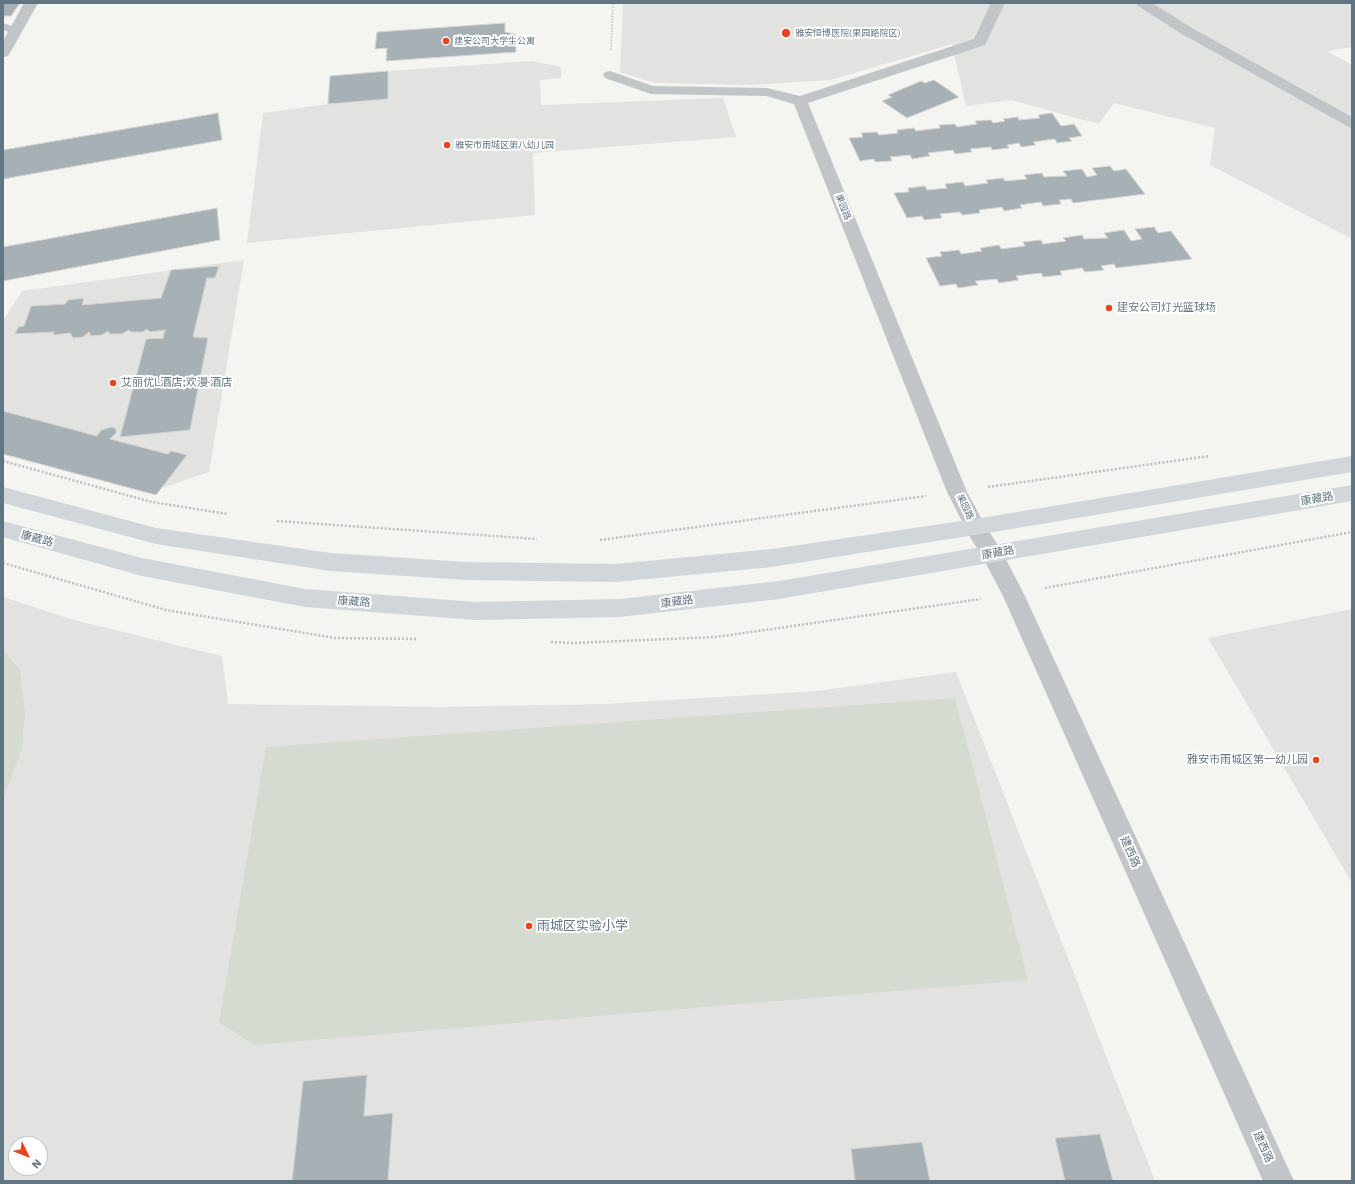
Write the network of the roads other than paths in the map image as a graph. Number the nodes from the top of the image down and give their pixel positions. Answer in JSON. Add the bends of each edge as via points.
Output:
{"nodes":[{"id":1,"x":31,"y":3,"type":"edge"},
{"id":2,"x":998,"y":3,"type":"edge"},
{"id":3,"x":1144,"y":3,"type":"edge"},
{"id":4,"x":3,"y":26,"type":"edge"},
{"id":5,"x":16,"y":31,"type":"junction"},
{"id":6,"x":3,"y":53,"type":"edge"},
{"id":7,"x":610,"y":75,"type":"road end"},
{"id":8,"x":800,"y":101,"type":"junction"},
{"id":9,"x":1352,"y":123,"type":"edge"},
{"id":10,"x":1352,"y":464,"type":"edge"},
{"id":11,"x":1352,"y":493,"type":"edge"},
{"id":12,"x":3,"y":495,"type":"edge"},
{"id":13,"x":975,"y":527,"type":"junction"},
{"id":14,"x":3,"y":529,"type":"edge"},
{"id":15,"x":992,"y":554,"type":"junction"},
{"id":16,"x":1279,"y":1181,"type":"edge"}],
"edges":[{"from":1,"to":5,"type":"street"},
{"from":2,"to":8,"type":"street","via":[[980,42]]},
{"from":3,"to":9,"type":"street","via":[[1187,31]]},
{"from":4,"to":5,"type":"lane"},
{"from":5,"to":6,"type":"street"},
{"from":7,"to":8,"type":"street","via":[[651,90],[767,92]]},
{"from":8,"to":13,"type":"street","name":"果园路","via":[[957,492]]},
{"from":10,"to":13,"type":"main road"},
{"from":11,"to":15,"type":"main road","name":"康藏路"},
{"from":12,"to":13,"type":"main road","via":[[156,536],[331,562],[466,571],[616,573],[772,558]]},
{"from":13,"to":15,"type":"street","name":"建西路"},
{"from":14,"to":15,"type":"main road","name":"康藏路","via":[[142,567],[305,598],[476,611],[620,608],[779,590]]},
{"from":15,"to":16,"type":"street","name":"建西路","via":[[1013,594]]}]}
